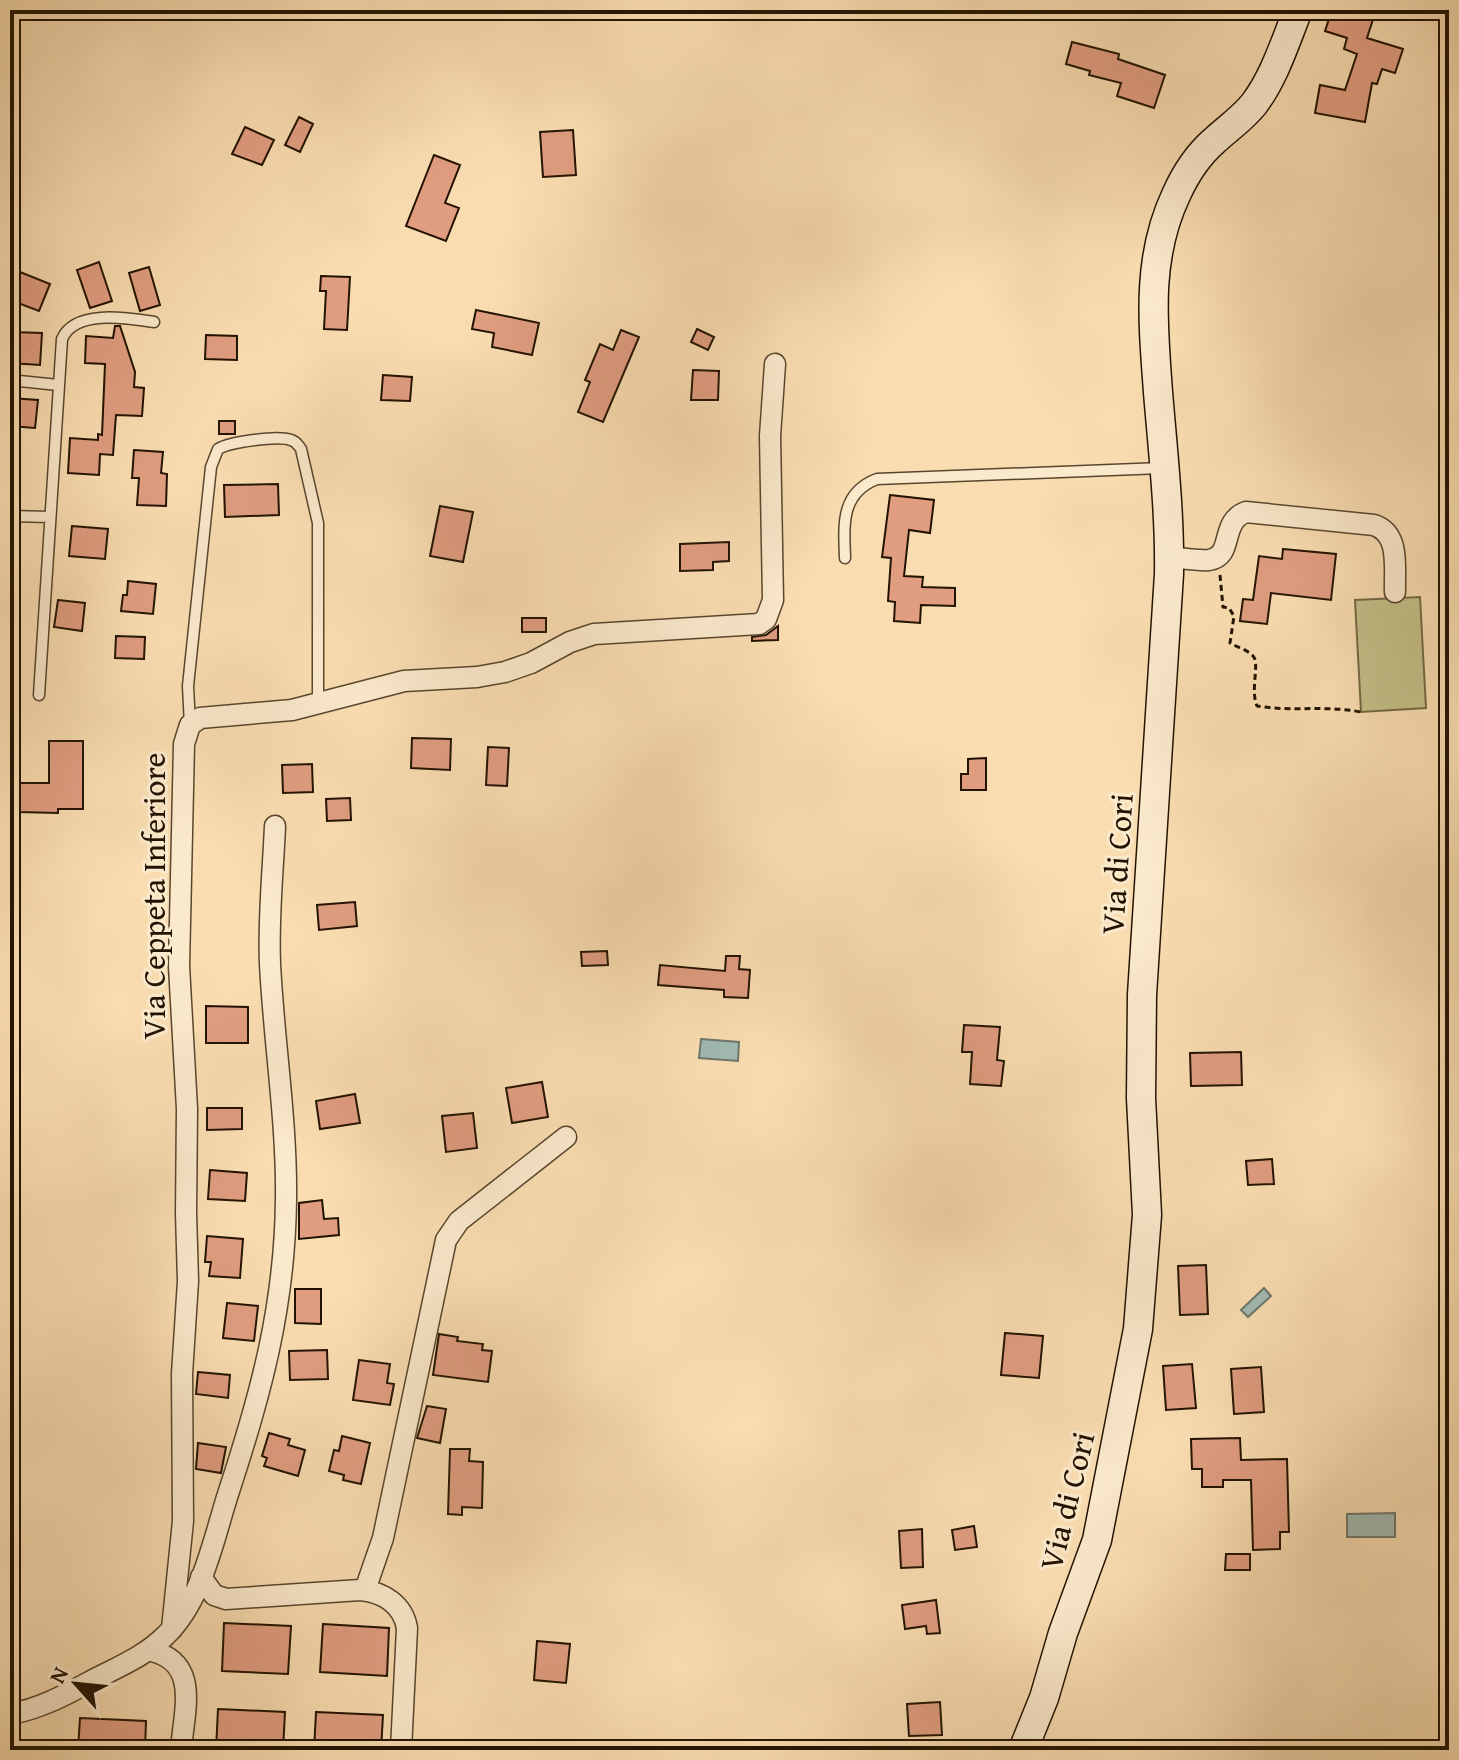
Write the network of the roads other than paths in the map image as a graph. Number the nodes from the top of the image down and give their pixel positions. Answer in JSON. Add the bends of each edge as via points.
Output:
{"nodes":[{"id":1,"x":1297,"y":10,"type":"edge"},
{"id":2,"x":154,"y":322,"type":"dead end"},
{"id":3,"x":775,"y":364,"type":"dead end"},
{"id":4,"x":10,"y":380,"type":"edge"},
{"id":5,"x":58,"y":385,"type":"junction"},
{"id":6,"x":1164,"y":467,"type":"junction"},
{"id":7,"x":10,"y":516,"type":"edge"},
{"id":8,"x":50,"y":517,"type":"junction"},
{"id":9,"x":1169,"y":557,"type":"junction"},
{"id":10,"x":845,"y":558,"type":"dead end"},
{"id":11,"x":1395,"y":592,"type":"dead end"},
{"id":12,"x":39,"y":695,"type":"dead end"},
{"id":13,"x":318,"y":703,"type":"junction"},
{"id":14,"x":190,"y":725,"type":"junction"},
{"id":15,"x":275,"y":826,"type":"dead end"},
{"id":16,"x":566,"y":1137,"type":"dead end"},
{"id":17,"x":201,"y":1577,"type":"junction"},
{"id":18,"x":365,"y":1590,"type":"junction"},
{"id":19,"x":172,"y":1629,"type":"junction"},
{"id":20,"x":148,"y":1650,"type":"junction"},
{"id":21,"x":10,"y":1714,"type":"edge"},
{"id":22,"x":181,"y":1750,"type":"edge"},
{"id":23,"x":401,"y":1750,"type":"edge"},
{"id":24,"x":1023,"y":1750,"type":"edge"}],
"edges":[{"from":1,"to":6,"type":"main road","name":"Via di Cori","via":[[1264,89],[1195,162],[1160,236],[1152,294]]},
{"from":2,"to":5,"type":"lane","via":[[111,318],[74,325],[62,339]]},
{"from":3,"to":13,"type":"street","name":"Via Ceppeta Inferiore","via":[[770,436],[773,600],[762,621],[750,626],[603,632],[505,672],[387,683]]},
{"from":4,"to":5,"type":"lane"},
{"from":5,"to":8,"type":"lane"},
{"from":6,"to":9,"type":"main road","name":"Via di Cori"},
{"from":6,"to":10,"type":"lane","via":[[873,481],[846,508]]},
{"from":7,"to":8,"type":"lane"},
{"from":8,"to":12,"type":"lane"},
{"from":9,"to":11,"type":"street","via":[[1218,556],[1231,523],[1246,512],[1374,525],[1387,531],[1391,540]]},
{"from":9,"to":24,"type":"main road","name":"Via di Cori","via":[[1142,995],[1147,1215],[1138,1329],[1097,1540]]},
{"from":13,"to":14,"type":"street","name":"Via Ceppeta Inferiore","via":[[281,712],[203,717]]},
{"from":13,"to":14,"type":"lane","via":[[318,523],[301,449],[283,439],[232,443],[218,449],[211,467],[188,686]]},
{"from":14,"to":19,"type":"street","name":"Via Ceppeta Inferiore","via":[[184,744],[179,956],[188,1281],[182,1374],[183,1521]]},
{"from":15,"to":17,"type":"street","via":[[270,946],[286,1200],[277,1307],[255,1411]]},
{"from":16,"to":18,"type":"street","via":[[459,1221],[446,1240],[383,1538]]},
{"from":17,"to":18,"type":"street","via":[[214,1595],[226,1599]]},
{"from":17,"to":19,"type":"street"},
{"from":18,"to":23,"type":"street","via":[[394,1603],[405,1620]]},
{"from":19,"to":20,"type":"street"},
{"from":20,"to":21,"type":"street","via":[[52,1701]]},
{"from":20,"to":22,"type":"street","via":[[172,1659],[183,1674]]}]}
